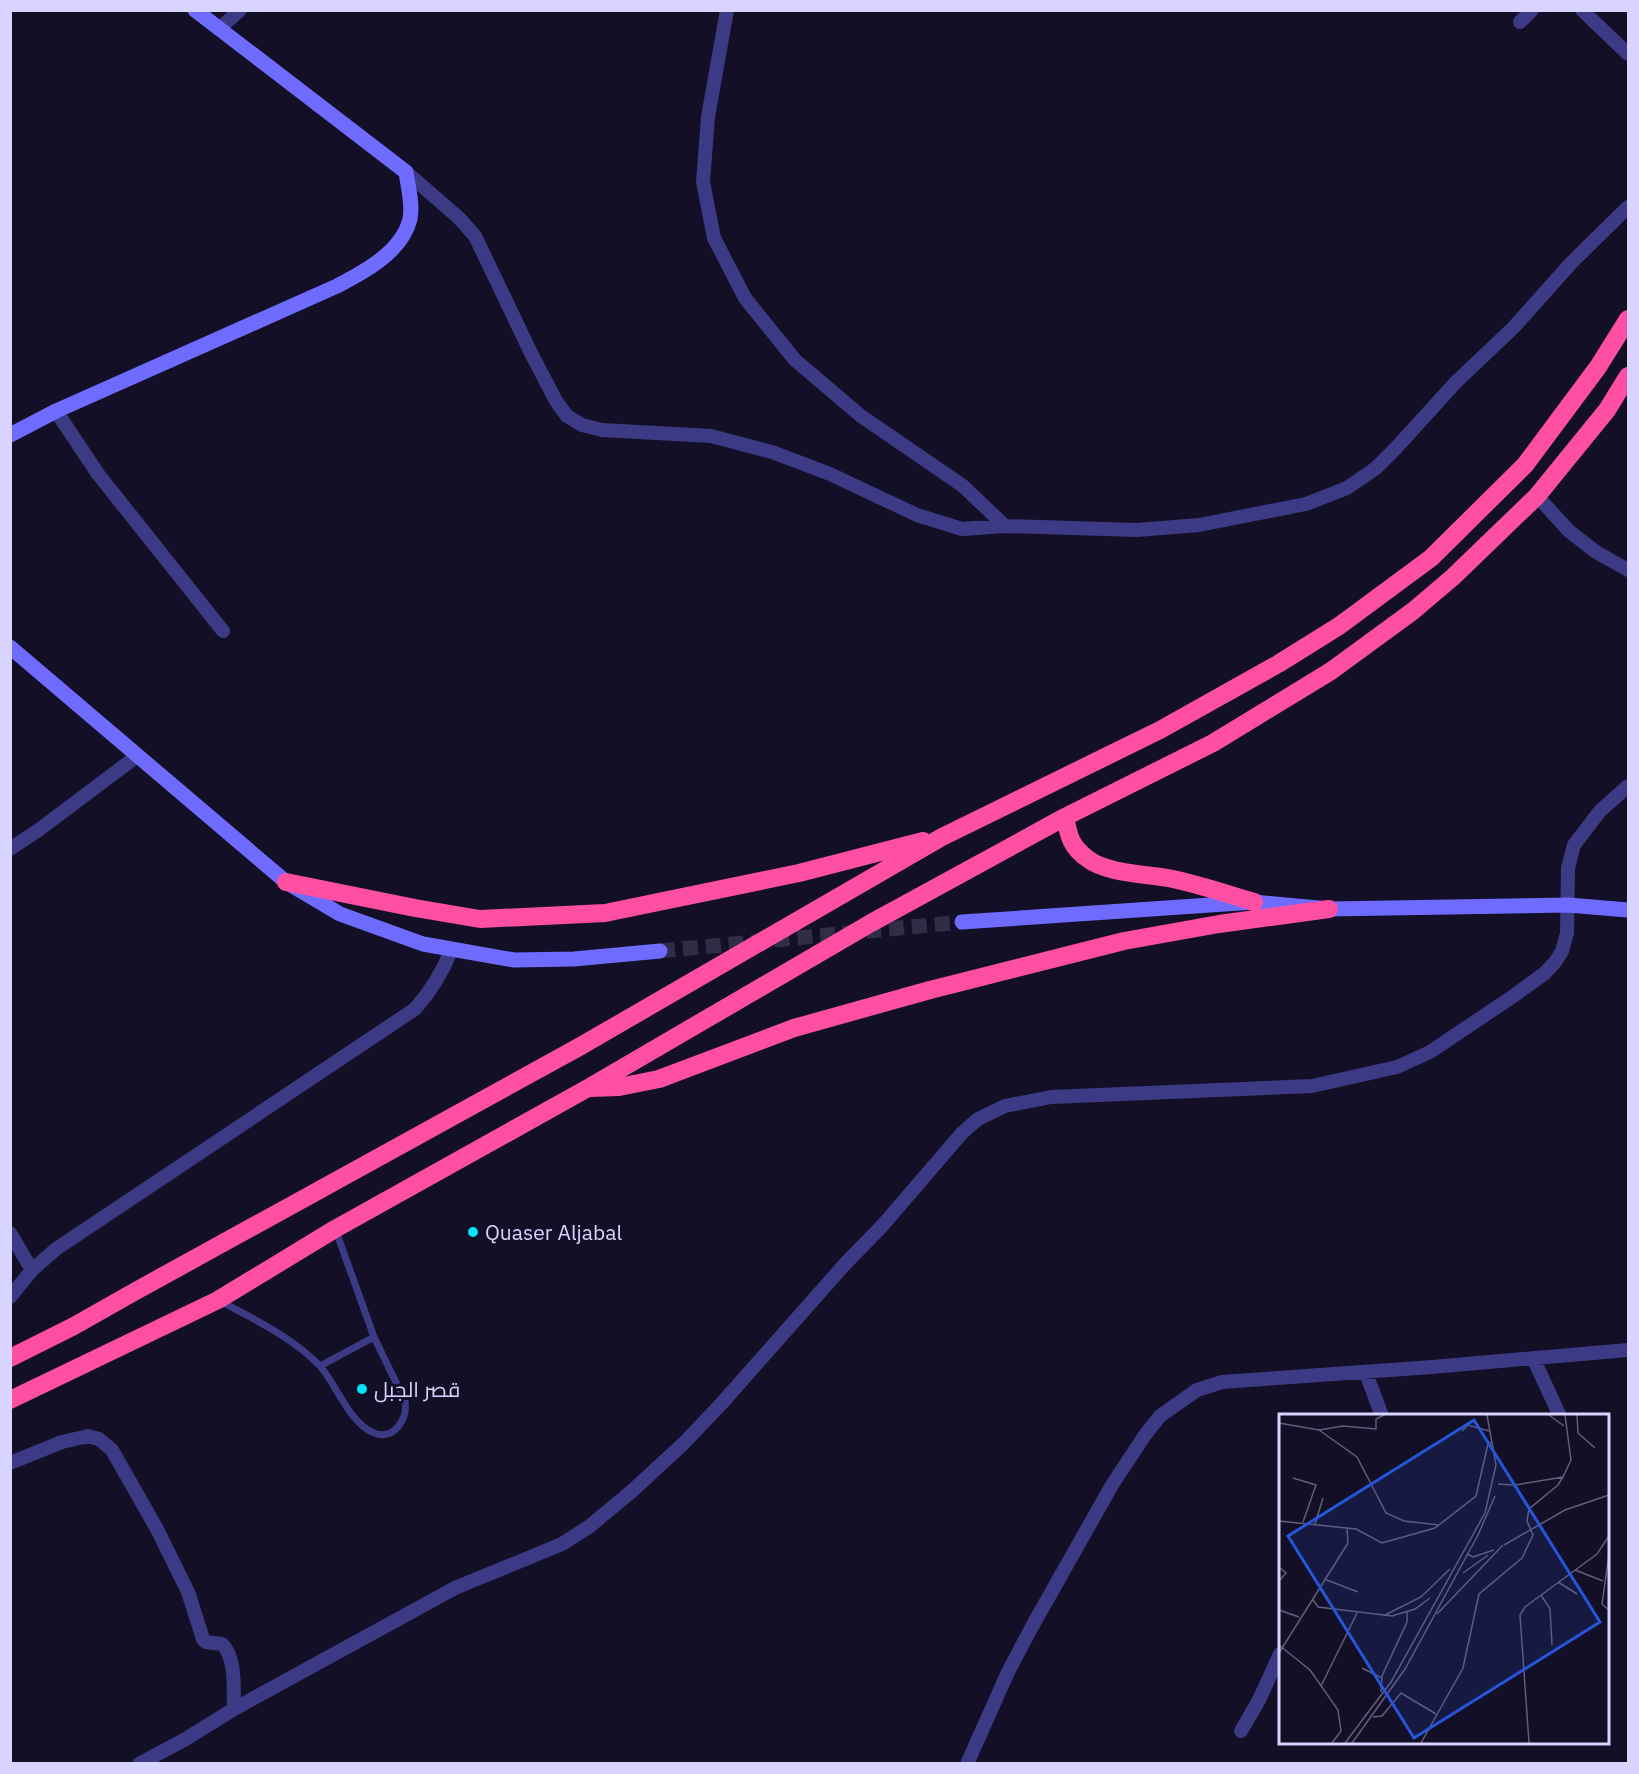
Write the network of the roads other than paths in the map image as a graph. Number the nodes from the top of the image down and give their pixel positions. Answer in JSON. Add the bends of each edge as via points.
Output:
{"nodes":[{"id":1,"x":195,"y":10,"type":"edge"},
{"id":2,"x":240,"y":10,"type":"edge"},
{"id":3,"x":727,"y":10,"type":"edge"},
{"id":4,"x":1532,"y":10,"type":"edge"},
{"id":5,"x":1582,"y":10,"type":"edge"},
{"id":6,"x":1520,"y":22,"type":"dead end"},
{"id":7,"x":219,"y":29,"type":"junction"},
{"id":8,"x":1629,"y":54,"type":"edge"},
{"id":9,"x":406,"y":172,"type":"junction"},
{"id":10,"x":1629,"y":207,"type":"edge"},
{"id":11,"x":1629,"y":319,"type":"edge"},
{"id":12,"x":1629,"y":376,"type":"edge"},
{"id":13,"x":56,"y":411,"type":"junction"},
{"id":14,"x":10,"y":435,"type":"edge"},
{"id":15,"x":1537,"y":496,"type":"junction"},
{"id":16,"x":1005,"y":526,"type":"junction"},
{"id":17,"x":1629,"y":570,"type":"edge"},
{"id":18,"x":223,"y":631,"type":"dead end"},
{"id":19,"x":10,"y":647,"type":"edge"},
{"id":20,"x":137,"y":756,"type":"junction"},
{"id":21,"x":1629,"y":786,"type":"edge"},
{"id":22,"x":1065,"y":817,"type":"junction"},
{"id":23,"x":942,"y":837,"type":"junction"},
{"id":24,"x":10,"y":849,"type":"edge"},
{"id":25,"x":286,"y":882,"type":"junction"},
{"id":26,"x":1254,"y":902,"type":"junction"},
{"id":27,"x":1568,"y":905,"type":"junction"},
{"id":28,"x":1329,"y":909,"type":"junction"},
{"id":29,"x":1629,"y":910,"type":"edge"},
{"id":30,"x":962,"y":922,"type":"tunnel mouth"},
{"id":31,"x":451,"y":951,"type":"junction"},
{"id":32,"x":660,"y":951,"type":"tunnel mouth"},
{"id":33,"x":588,"y":1088,"type":"junction"},
{"id":34,"x":335,"y":1229,"type":"junction"},
{"id":35,"x":10,"y":1233,"type":"edge"},
{"id":36,"x":32,"y":1270,"type":"junction"},
{"id":37,"x":10,"y":1297,"type":"edge"},
{"id":38,"x":218,"y":1300,"type":"junction"},
{"id":39,"x":374,"y":1337,"type":"junction"},
{"id":40,"x":1629,"y":1350,"type":"edge"},
{"id":41,"x":10,"y":1358,"type":"edge"},
{"id":42,"x":1533,"y":1358,"type":"junction"},
{"id":43,"x":320,"y":1366,"type":"junction"},
{"id":44,"x":1366,"y":1373,"type":"junction"},
{"id":45,"x":10,"y":1400,"type":"edge"},
{"id":46,"x":1381,"y":1414,"type":"edge"},
{"id":47,"x":1559,"y":1414,"type":"edge"},
{"id":48,"x":10,"y":1463,"type":"edge"},
{"id":49,"x":1279,"y":1658,"type":"edge"},
{"id":50,"x":234,"y":1709,"type":"junction"},
{"id":51,"x":1241,"y":1731,"type":"dead end"},
{"id":52,"x":139,"y":1764,"type":"edge"},
{"id":53,"x":967,"y":1764,"type":"edge"}],
"edges":[{"from":1,"to":7,"type":"street"},
{"from":2,"to":7,"type":"street"},
{"from":3,"to":16,"type":"street","via":[[708,117],[703,182],[714,238],[745,298],[795,360],[861,416],[963,486]]},
{"from":4,"to":6,"type":"street"},
{"from":5,"to":8,"type":"street"},
{"from":7,"to":9,"type":"street"},
{"from":9,"to":13,"type":"street","via":[[410,218],[402,237],[374,265],[337,286]]},
{"from":9,"to":16,"type":"street","via":[[475,236],[556,401],[567,416],[582,425],[602,430],[711,436],[830,474],[917,515],[962,529]]},
{"from":10,"to":16,"type":"street","via":[[1376,468],[1347,488],[1306,504],[1199,525],[1137,530]]},
{"from":11,"to":23,"type":"highway","via":[[1525,465],[1431,558],[1339,626],[1278,664],[1160,730]]},
{"from":12,"to":15,"type":"highway","via":[[1607,410]]},
{"from":13,"to":14,"type":"street"},
{"from":13,"to":18,"type":"street","via":[[98,474]]},
{"from":15,"to":17,"type":"street","via":[[1569,531]]},
{"from":15,"to":22,"type":"highway","via":[[1437,591],[1331,672],[1213,742]]},
{"from":19,"to":20,"type":"street"},
{"from":20,"to":24,"type":"street"},
{"from":20,"to":25,"type":"street"},
{"from":21,"to":27,"type":"street","via":[[1600,811],[1574,845],[1568,868]]},
{"from":22,"to":26,"type":"highway","via":[[1070,842],[1090,861]]},
{"from":22,"to":33,"type":"highway","via":[[871,923]]},
{"from":23,"to":25,"type":"highway","via":[[799,873],[605,913],[480,919]]},
{"from":23,"to":41,"type":"highway","via":[[579,1047]]},
{"from":25,"to":31,"type":"street","via":[[340,914]]},
{"from":26,"to":28,"type":"street"},
{"from":26,"to":30,"type":"street"},
{"from":27,"to":28,"type":"street"},
{"from":27,"to":29,"type":"street"},
{"from":27,"to":50,"type":"street","via":[[1562,951],[1545,972],[1430,1052],[1397,1067],[1312,1086],[1051,1097],[1005,1106],[978,1119],[722,1403],[658,1467],[590,1526],[562,1544],[455,1588]]},
{"from":28,"to":33,"type":"highway","via":[[1124,941],[794,1028],[659,1079]]},
{"from":31,"to":32,"type":"street","via":[[514,960]]},
{"from":31,"to":36,"type":"street","via":[[431,991],[415,1009],[56,1249]]},
{"from":33,"to":34,"type":"highway"},
{"from":34,"to":38,"type":"highway"},
{"from":34,"to":39,"type":"lane"},
{"from":35,"to":36,"type":"street"},
{"from":36,"to":37,"type":"street"},
{"from":38,"to":43,"type":"lane","via":[[279,1333]]},
{"from":38,"to":45,"type":"highway"},
{"from":39,"to":43,"type":"lane"},
{"from":39,"to":43,"type":"lane","via":[[405,1401],[403,1421],[396,1430],[385,1435],[364,1428]]},
{"from":40,"to":42,"type":"street"},
{"from":42,"to":44,"type":"street"},
{"from":42,"to":47,"type":"street"},
{"from":44,"to":46,"type":"street"},
{"from":44,"to":53,"type":"street","via":[[1222,1382],[1197,1390],[1160,1416],[1112,1485],[1034,1623]]},
{"from":48,"to":50,"type":"street","via":[[88,1436],[112,1450],[188,1592],[203,1639],[222,1644],[230,1656]]},
{"from":49,"to":51,"type":"street"},
{"from":50,"to":52,"type":"street"}]}
